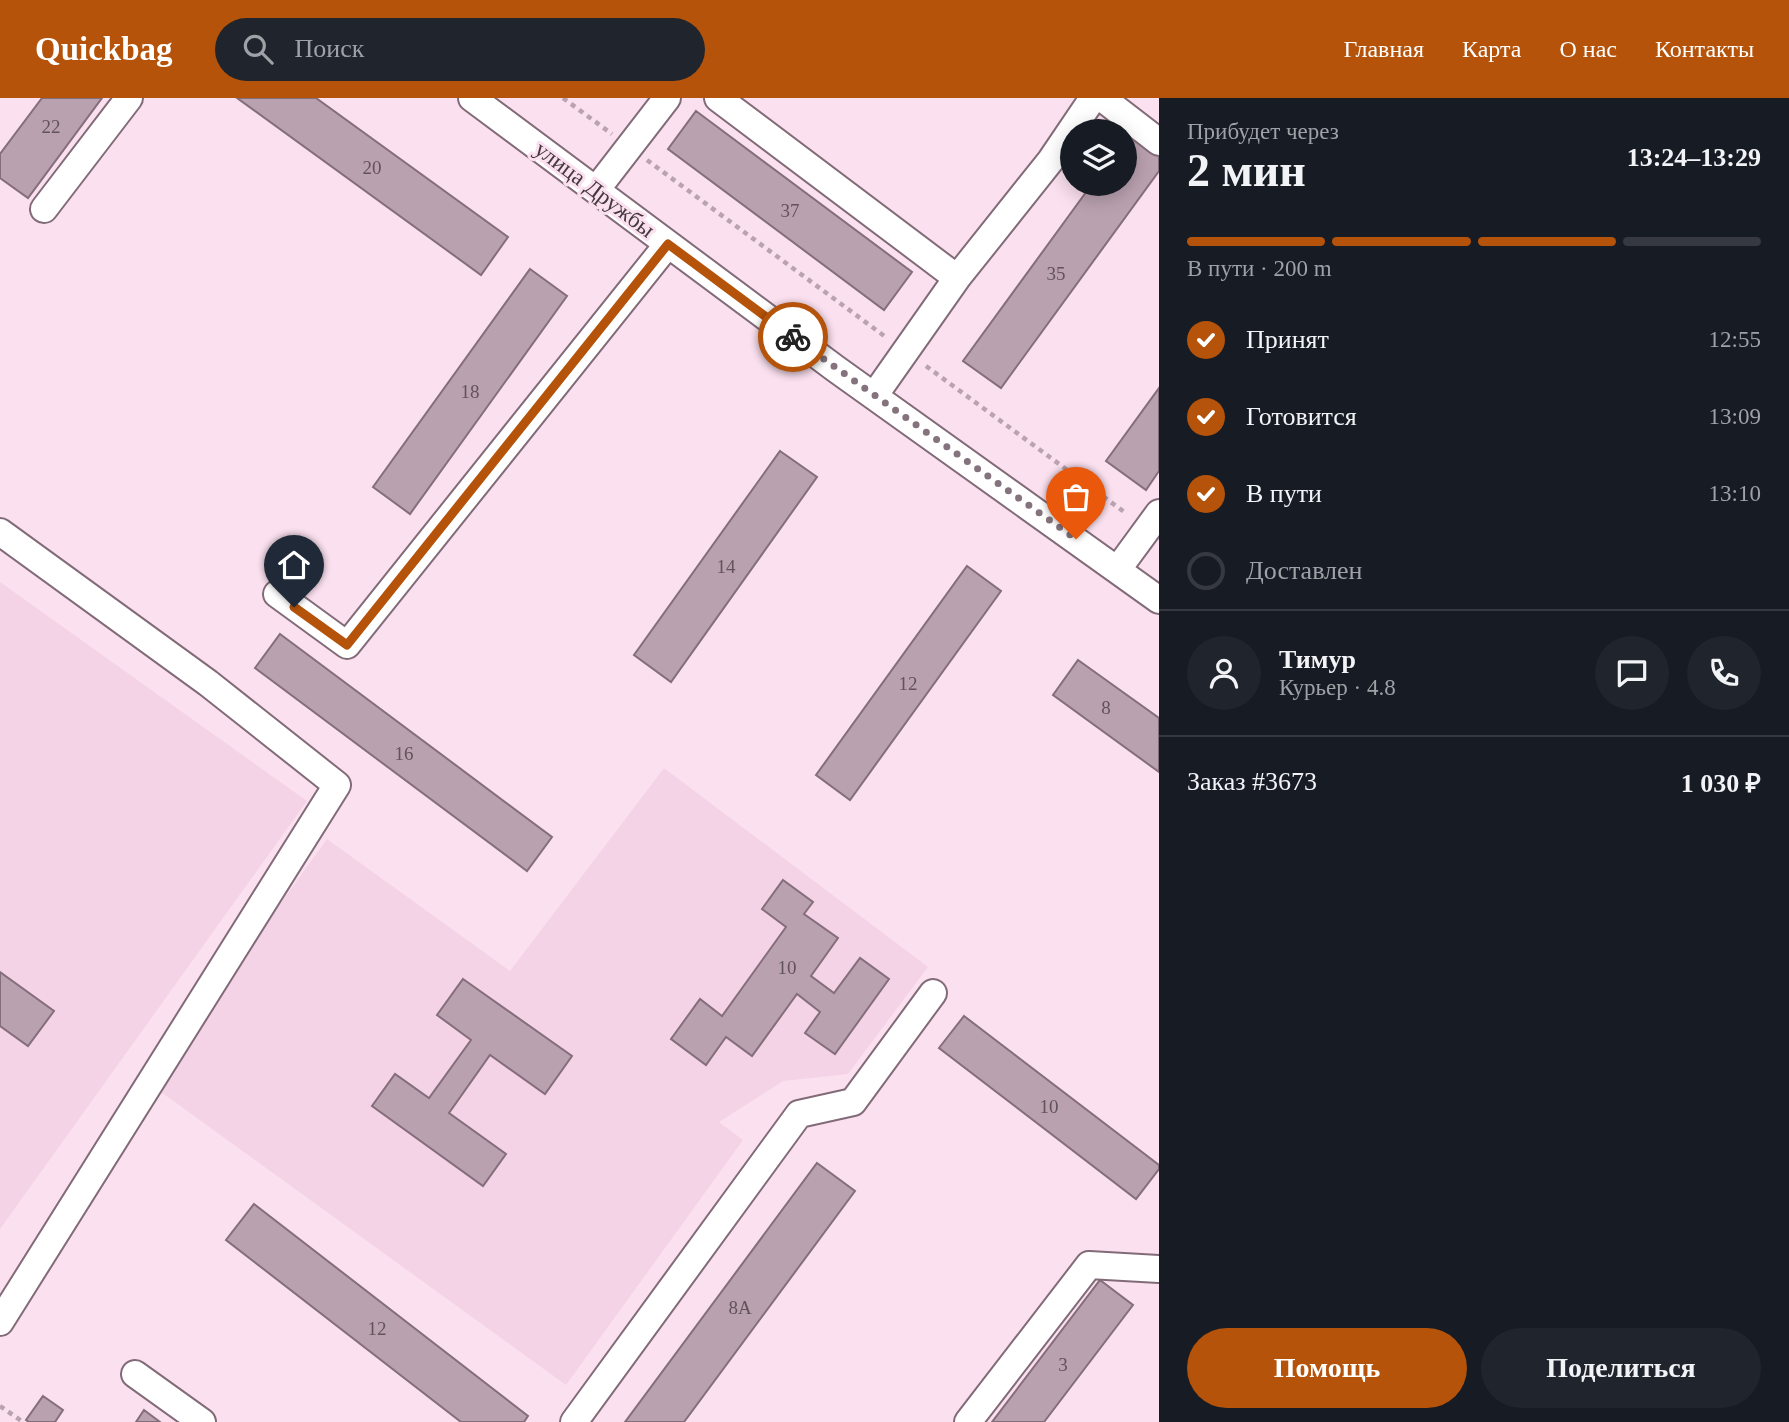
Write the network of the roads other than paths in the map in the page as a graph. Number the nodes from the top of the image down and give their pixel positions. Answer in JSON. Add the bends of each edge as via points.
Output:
{"nodes":[{"id":1,"x":129,"y":98,"type":"edge"},
{"id":2,"x":472,"y":98,"type":"edge"},
{"id":3,"x":667,"y":98,"type":"edge"},
{"id":4,"x":718,"y":98,"type":"edge"},
{"id":5,"x":1093,"y":98,"type":"edge"},
{"id":6,"x":1102,"y":98,"type":"edge"},
{"id":7,"x":1159,"y":142,"type":"edge"},
{"id":8,"x":596,"y":190,"type":"junction"},
{"id":9,"x":44,"y":209,"type":"dead end"},
{"id":10,"x":668,"y":244,"type":"junction"},
{"id":11,"x":957,"y":278,"type":"junction"},
{"id":12,"x":874,"y":396,"type":"junction"},
{"id":13,"x":1153,"y":521,"type":"edge"},
{"id":14,"x":0,"y":532,"type":"edge"},
{"id":15,"x":1118,"y":569,"type":"junction"},
{"id":16,"x":277,"y":594,"type":"dead end"},
{"id":17,"x":1159,"y":600,"type":"edge"},
{"id":18,"x":933,"y":993,"type":"dead end"},
{"id":19,"x":1159,"y":1269,"type":"edge"},
{"id":20,"x":0,"y":1322,"type":"edge"},
{"id":21,"x":135,"y":1374,"type":"dead end"},
{"id":22,"x":202,"y":1422,"type":"edge"},
{"id":23,"x":574,"y":1422,"type":"edge"},
{"id":24,"x":968,"y":1422,"type":"edge"}],
"edges":[{"from":1,"to":9,"type":"street"},
{"from":2,"to":8,"type":"street","name":"улица Дружбы"},
{"from":3,"to":8,"type":"street"},
{"from":4,"to":11,"type":"street"},
{"from":5,"to":11,"type":"street","via":[[1051,160]]},
{"from":6,"to":7,"type":"street"},
{"from":8,"to":10,"type":"street","name":"улица Дружбы"},
{"from":10,"to":12,"type":"street","name":"улица Дружбы"},
{"from":10,"to":16,"type":"street","via":[[347,645]]},
{"from":11,"to":12,"type":"street"},
{"from":12,"to":15,"type":"street","name":"улица Дружбы"},
{"from":13,"to":15,"type":"street"},
{"from":14,"to":20,"type":"street","via":[[208,683],[337,785]]},
{"from":15,"to":17,"type":"street","name":"улица Дружбы"},
{"from":18,"to":23,"type":"street","via":[[853,1102],[799,1114]]},
{"from":19,"to":24,"type":"street","via":[[1088,1265]]},
{"from":21,"to":22,"type":"street"}]}
